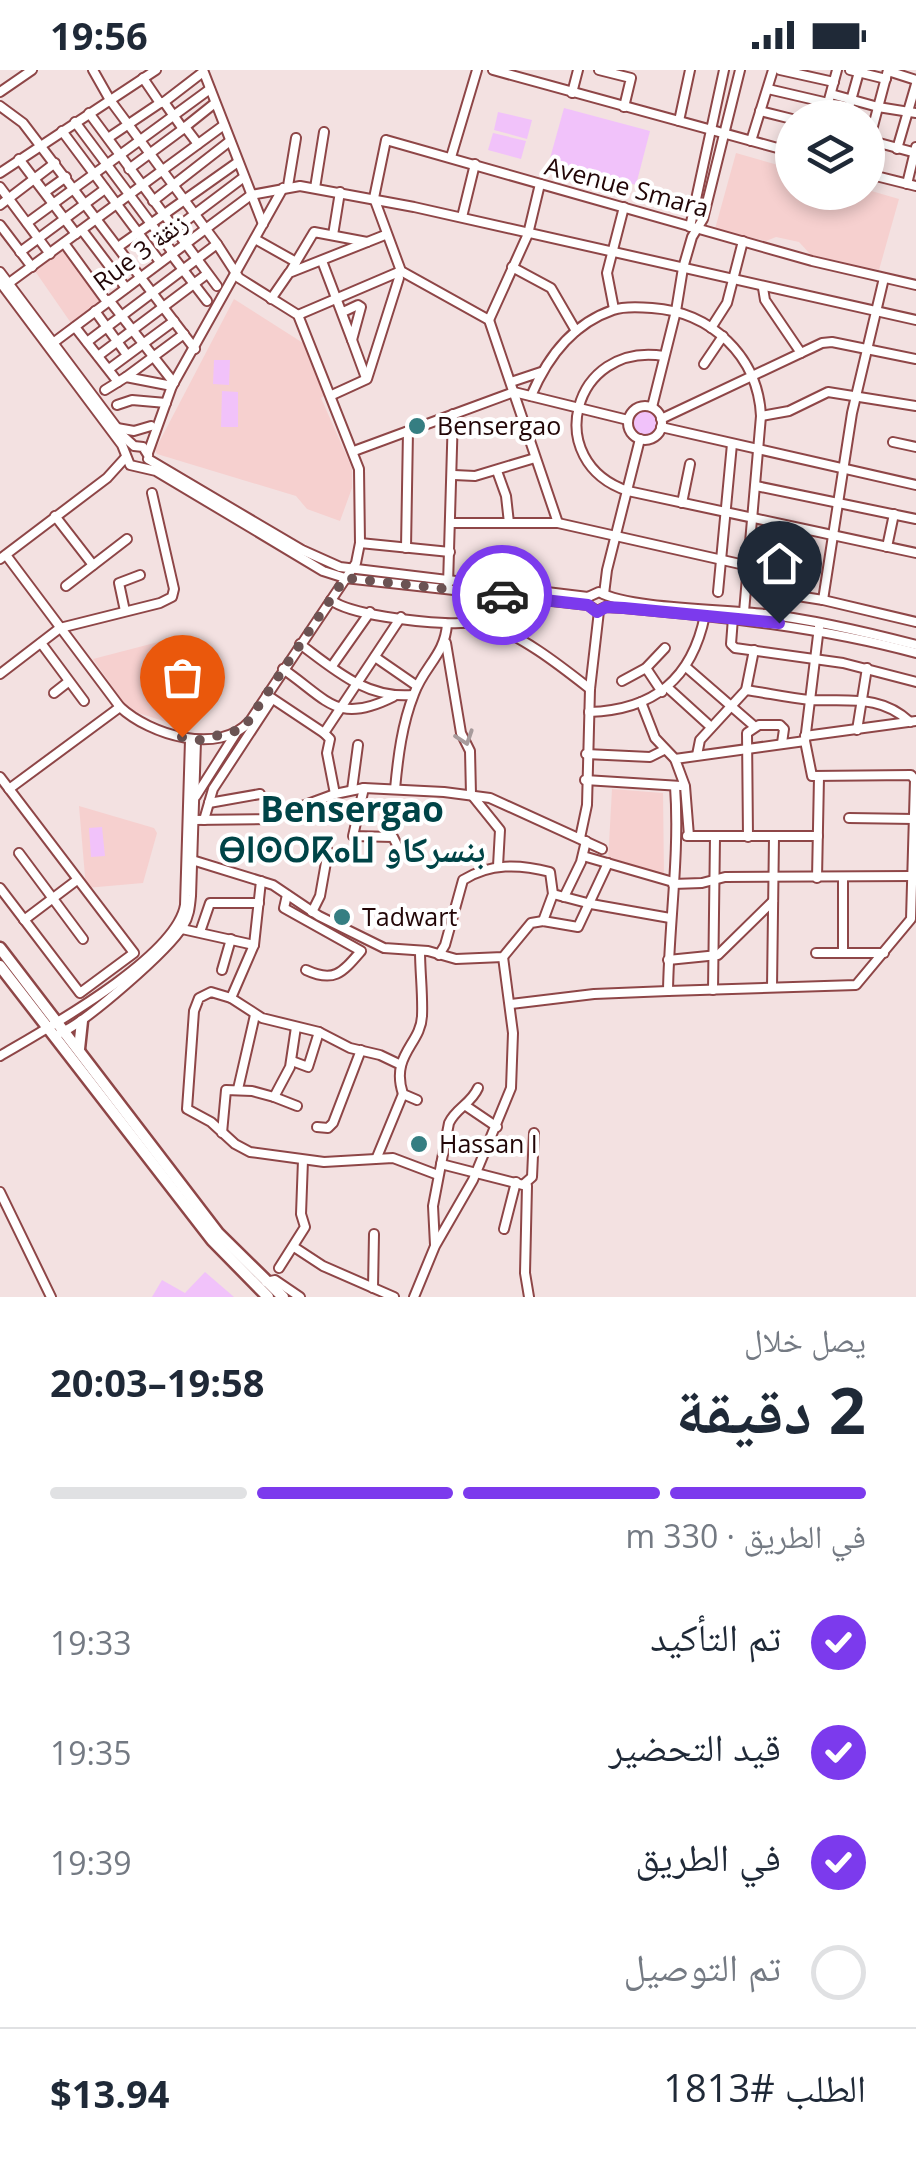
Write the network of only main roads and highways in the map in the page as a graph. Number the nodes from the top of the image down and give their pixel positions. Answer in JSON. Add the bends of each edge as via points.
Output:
{"nodes":[{"id":1,"x":0,"y":948,"type":"edge"},
{"id":2,"x":0,"y":966,"type":"edge"},
{"id":3,"x":82,"y":1021,"type":"road end"},
{"id":4,"x":49,"y":1030,"type":"junction"},
{"id":5,"x":79,"y":1050,"type":"junction"},
{"id":6,"x":268,"y":1297,"type":"edge"},
{"id":7,"x":283,"y":1297,"type":"edge"}],
"edges":[{"from":1,"to":4,"type":"main road"},
{"from":2,"to":4,"type":"main road"},
{"from":3,"to":5,"type":"main road"},
{"from":4,"to":5,"type":"main road","via":[[64,1032]]},
{"from":4,"to":6,"type":"main road","via":[[212,1240]]},
{"from":5,"to":7,"type":"main road","via":[[218,1233]]}]}
